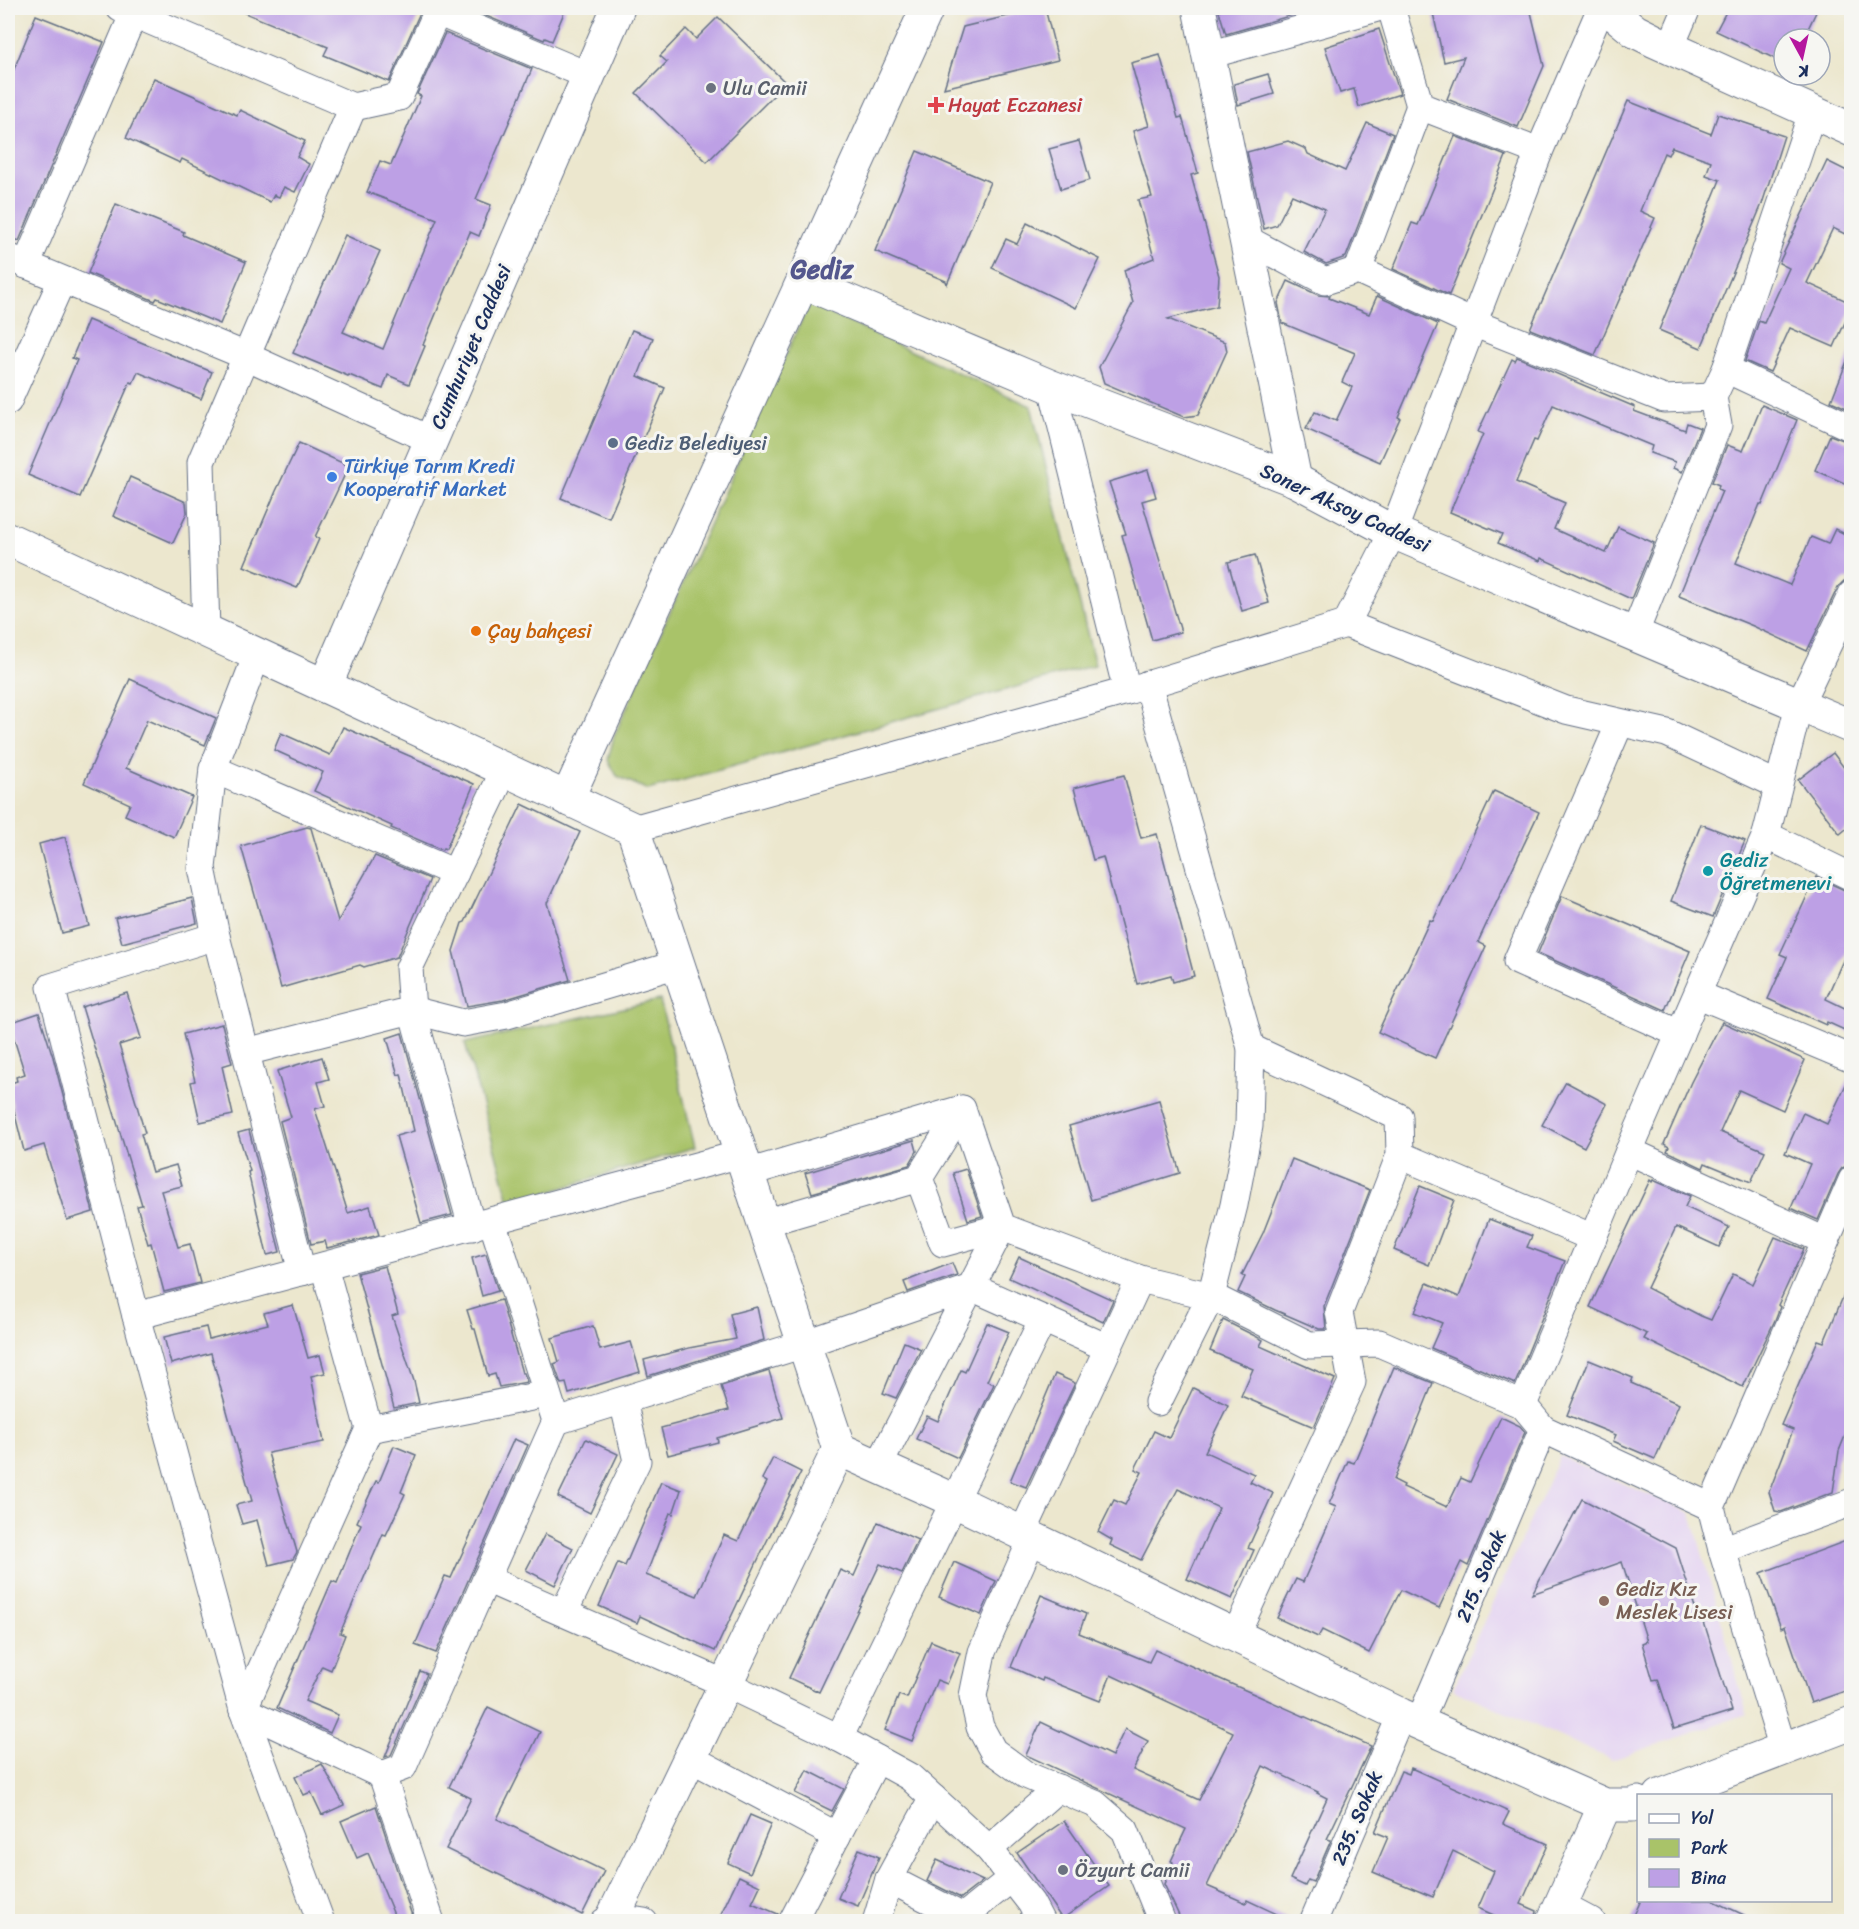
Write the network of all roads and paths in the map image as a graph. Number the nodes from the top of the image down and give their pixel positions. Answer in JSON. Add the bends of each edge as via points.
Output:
{"nodes":[{"id":1,"x":618,"y":8,"type":"edge"},
{"id":2,"x":926,"y":8,"type":"edge"},
{"id":3,"x":1200,"y":8,"type":"edge"},
{"id":4,"x":1377,"y":8,"type":"edge"},
{"id":5,"x":1391,"y":8,"type":"edge"},
{"id":6,"x":1601,"y":8,"type":"edge"},
{"id":7,"x":1607,"y":8,"type":"edge"},
{"id":8,"x":1686,"y":8,"type":"edge"},
{"id":9,"x":127,"y":10,"type":"edge"},
{"id":10,"x":438,"y":10,"type":"edge"},
{"id":11,"x":1670,"y":48,"type":"junction"},
{"id":12,"x":1209,"y":55,"type":"junction"},
{"id":13,"x":589,"y":76,"type":"junction"},
{"id":14,"x":1420,"y":106,"type":"junction"},
{"id":15,"x":353,"y":107,"type":"junction"},
{"id":16,"x":1812,"y":113,"type":"junction"},
{"id":17,"x":1851,"y":130,"type":"edge"},
{"id":18,"x":1539,"y":153,"type":"junction"},
{"id":19,"x":1246,"y":239,"type":"junction"},
{"id":20,"x":17,"y":261,"type":"edge"},
{"id":21,"x":1358,"y":270,"type":"junction"},
{"id":22,"x":62,"y":280,"type":"junction"},
{"id":23,"x":802,"y":282,"type":"junction"},
{"id":24,"x":1473,"y":323,"type":"junction"},
{"id":25,"x":246,"y":356,"type":"junction"},
{"id":26,"x":1726,"y":369,"type":"junction"},
{"id":27,"x":1052,"y":387,"type":"junction"},
{"id":28,"x":1713,"y":398,"type":"junction"},
{"id":29,"x":8,"y":401,"type":"edge"},
{"id":30,"x":1851,"y":428,"type":"edge"},
{"id":31,"x":431,"y":440,"type":"junction"},
{"id":32,"x":1294,"y":480,"type":"junction"},
{"id":33,"x":1393,"y":532,"type":"junction"},
{"id":34,"x":8,"y":539,"type":"edge"},
{"id":35,"x":1851,"y":594,"type":"edge"},
{"id":36,"x":1346,"y":624,"type":"junction"},
{"id":37,"x":206,"y":631,"type":"junction"},
{"id":38,"x":1634,"y":634,"type":"junction"},
{"id":39,"x":257,"y":655,"type":"junction"},
{"id":40,"x":325,"y":686,"type":"junction"},
{"id":41,"x":1137,"y":687,"type":"junction"},
{"id":42,"x":1799,"y":705,"type":"junction"},
{"id":43,"x":1620,"y":723,"type":"junction"},
{"id":44,"x":1851,"y":727,"type":"edge"},
{"id":45,"x":213,"y":769,"type":"junction"},
{"id":46,"x":505,"y":770,"type":"junction"},
{"id":47,"x":1778,"y":786,"type":"junction"},
{"id":48,"x":567,"y":798,"type":"junction"},
{"id":49,"x":633,"y":829,"type":"junction"},
{"id":50,"x":1766,"y":835,"type":"junction"},
{"id":51,"x":454,"y":873,"type":"junction"},
{"id":52,"x":1851,"y":877,"type":"edge"},
{"id":53,"x":216,"y":936,"type":"junction"},
{"id":54,"x":678,"y":964,"type":"junction"},
{"id":55,"x":1699,"y":994,"type":"junction"},
{"id":56,"x":412,"y":1010,"type":"junction"},
{"id":57,"x":1680,"y":1034,"type":"junction"},
{"id":58,"x":1251,"y":1048,"type":"junction"},
{"id":59,"x":246,"y":1052,"type":"junction"},
{"id":60,"x":1851,"y":1059,"type":"edge"},
{"id":61,"x":962,"y":1109,"type":"junction"},
{"id":62,"x":1629,"y":1152,"type":"junction"},
{"id":63,"x":1400,"y":1155,"type":"junction"},
{"id":64,"x":744,"y":1163,"type":"junction"},
{"id":65,"x":919,"y":1178,"type":"junction"},
{"id":66,"x":1851,"y":1180,"type":"edge"},
{"id":67,"x":764,"y":1223,"type":"junction"},
{"id":68,"x":482,"y":1224,"type":"junction"},
{"id":69,"x":1002,"y":1227,"type":"junction"},
{"id":70,"x":1593,"y":1238,"type":"junction"},
{"id":71,"x":1825,"y":1241,"type":"junction"},
{"id":72,"x":313,"y":1269,"type":"junction"},
{"id":73,"x":1140,"y":1279,"type":"junction"},
{"id":74,"x":971,"y":1287,"type":"junction"},
{"id":75,"x":1211,"y":1296,"type":"junction"},
{"id":76,"x":136,"y":1316,"type":"junction"},
{"id":77,"x":1044,"y":1319,"type":"junction"},
{"id":78,"x":804,"y":1344,"type":"junction"},
{"id":79,"x":1345,"y":1344,"type":"junction"},
{"id":80,"x":1108,"y":1348,"type":"junction"},
{"id":81,"x":548,"y":1394,"type":"junction"},
{"id":82,"x":623,"y":1401,"type":"junction"},
{"id":83,"x":1158,"y":1402,"type":"dead end"},
{"id":84,"x":1523,"y":1405,"type":"junction"},
{"id":85,"x":556,"y":1421,"type":"junction"},
{"id":86,"x":369,"y":1429,"type":"junction"},
{"id":87,"x":1543,"y":1429,"type":"junction"},
{"id":88,"x":839,"y":1449,"type":"junction"},
{"id":89,"x":878,"y":1467,"type":"junction"},
{"id":90,"x":955,"y":1501,"type":"junction"},
{"id":91,"x":1851,"y":1502,"type":"edge"},
{"id":92,"x":1711,"y":1507,"type":"junction"},
{"id":93,"x":1027,"y":1536,"type":"junction"},
{"id":94,"x":1722,"y":1550,"type":"junction"},
{"id":95,"x":486,"y":1579,"type":"junction"},
{"id":96,"x":564,"y":1612,"type":"junction"},
{"id":97,"x":1235,"y":1636,"type":"junction"},
{"id":98,"x":726,"y":1684,"type":"junction"},
{"id":99,"x":243,"y":1710,"type":"junction"},
{"id":100,"x":1410,"y":1719,"type":"junction"},
{"id":101,"x":1851,"y":1723,"type":"edge"},
{"id":102,"x":839,"y":1738,"type":"junction"},
{"id":103,"x":1783,"y":1749,"type":"junction"},
{"id":104,"x":690,"y":1758,"type":"junction"},
{"id":105,"x":878,"y":1759,"type":"junction"},
{"id":106,"x":382,"y":1776,"type":"junction"},
{"id":107,"x":1058,"y":1788,"type":"junction"},
{"id":108,"x":1665,"y":1794,"type":"edge"},
{"id":109,"x":933,"y":1798,"type":"junction"},
{"id":110,"x":1637,"y":1803,"type":"edge"},
{"id":111,"x":1605,"y":1805,"type":"junction"},
{"id":112,"x":837,"y":1836,"type":"junction"},
{"id":113,"x":989,"y":1849,"type":"junction"},
{"id":114,"x":1012,"y":1878,"type":"junction"},
{"id":115,"x":889,"y":1879,"type":"junction"},
{"id":116,"x":1557,"y":1913,"type":"edge"},
{"id":117,"x":964,"y":1919,"type":"edge"},
{"id":118,"x":619,"y":1920,"type":"edge"},
{"id":119,"x":321,"y":1922,"type":"edge"},
{"id":120,"x":431,"y":1922,"type":"edge"},
{"id":121,"x":792,"y":1922,"type":"edge"},
{"id":122,"x":876,"y":1922,"type":"edge"},
{"id":123,"x":1041,"y":1922,"type":"edge"},
{"id":124,"x":1162,"y":1922,"type":"edge"},
{"id":125,"x":1313,"y":1922,"type":"edge"},
{"id":126,"x":1592,"y":1922,"type":"edge"}],
"edges":[{"from":1,"to":13,"type":"street","name":"Cumhuriyet Caddesi"},
{"from":2,"to":23,"type":"street"},
{"from":3,"to":12,"type":"street"},
{"from":4,"to":12,"type":"street"},
{"from":5,"to":14,"type":"street"},
{"from":6,"to":18,"type":"street"},
{"from":7,"to":11,"type":"street","via":[[1635,31]]},
{"from":8,"to":11,"type":"street"},
{"from":9,"to":15,"type":"street"},
{"from":9,"to":20,"type":"street"},
{"from":10,"to":13,"type":"street"},
{"from":10,"to":15,"type":"street","via":[[399,97]]},
{"from":11,"to":16,"type":"street"},
{"from":12,"to":19,"type":"street"},
{"from":13,"to":31,"type":"street","name":"Cumhuriyet Caddesi"},
{"from":14,"to":18,"type":"street"},
{"from":14,"to":21,"type":"street"},
{"from":15,"to":25,"type":"street"},
{"from":16,"to":17,"type":"street"},
{"from":16,"to":26,"type":"street"},
{"from":18,"to":24,"type":"street"},
{"from":19,"to":21,"type":"street","via":[[1325,281]]},
{"from":19,"to":32,"type":"street"},
{"from":20,"to":22,"type":"street"},
{"from":21,"to":24,"type":"street"},
{"from":22,"to":25,"type":"street"},
{"from":22,"to":29,"type":"street"},
{"from":23,"to":27,"type":"street","name":"Soner Aksoy Caddesi"},
{"from":23,"to":48,"type":"street"},
{"from":24,"to":28,"type":"street","via":[[1665,399]]},
{"from":24,"to":33,"type":"street"},
{"from":25,"to":31,"type":"street"},
{"from":25,"to":37,"type":"street","via":[[201,462]]},
{"from":26,"to":28,"type":"street"},
{"from":26,"to":30,"type":"street"},
{"from":27,"to":32,"type":"street","name":"Soner Aksoy Caddesi"},
{"from":27,"to":41,"type":"street"},
{"from":28,"to":38,"type":"street","via":[[1718,425]]},
{"from":31,"to":40,"type":"street","name":"Cumhuriyet Caddesi"},
{"from":32,"to":33,"type":"street","name":"Soner Aksoy Caddesi"},
{"from":33,"to":36,"type":"street"},
{"from":33,"to":38,"type":"street","name":"Soner Aksoy Caddesi"},
{"from":34,"to":37,"type":"street"},
{"from":35,"to":42,"type":"street"},
{"from":36,"to":41,"type":"street"},
{"from":36,"to":43,"type":"street","via":[[1566,710]]},
{"from":37,"to":39,"type":"street"},
{"from":38,"to":42,"type":"street","name":"Soner Aksoy Caddesi"},
{"from":39,"to":40,"type":"street"},
{"from":39,"to":45,"type":"street"},
{"from":40,"to":46,"type":"street"},
{"from":41,"to":49,"type":"street"},
{"from":41,"to":58,"type":"street"},
{"from":42,"to":44,"type":"street","name":"Soner Aksoy Caddesi"},
{"from":42,"to":47,"type":"street"},
{"from":43,"to":47,"type":"street","via":[[1667,733]]},
{"from":43,"to":57,"type":"street","via":[[1517,961]]},
{"from":45,"to":51,"type":"street"},
{"from":45,"to":53,"type":"street","via":[[202,868]]},
{"from":46,"to":48,"type":"street"},
{"from":46,"to":51,"type":"street"},
{"from":47,"to":50,"type":"street"},
{"from":48,"to":49,"type":"street"},
{"from":49,"to":54,"type":"street"},
{"from":50,"to":52,"type":"street"},
{"from":50,"to":55,"type":"street"},
{"from":51,"to":56,"type":"street","via":[[409,968]]},
{"from":53,"to":59,"type":"street"},
{"from":53,"to":76,"type":"street","via":[[51,987]]},
{"from":54,"to":56,"type":"street","via":[[507,1015],[463,1023]]},
{"from":54,"to":64,"type":"street"},
{"from":55,"to":57,"type":"street"},
{"from":55,"to":60,"type":"street"},
{"from":56,"to":59,"type":"street"},
{"from":56,"to":68,"type":"street"},
{"from":57,"to":62,"type":"street"},
{"from":58,"to":63,"type":"street","via":[[1399,1117]]},
{"from":58,"to":75,"type":"street","via":[[1249,1126]]},
{"from":59,"to":72,"type":"street"},
{"from":61,"to":64,"type":"street"},
{"from":61,"to":65,"type":"street"},
{"from":61,"to":69,"type":"street"},
{"from":62,"to":70,"type":"street"},
{"from":62,"to":71,"type":"street"},
{"from":63,"to":70,"type":"street"},
{"from":63,"to":79,"type":"street","via":[[1339,1312]]},
{"from":64,"to":67,"type":"street"},
{"from":64,"to":68,"type":"street"},
{"from":65,"to":67,"type":"street"},
{"from":65,"to":69,"type":"street","via":[[943,1243]]},
{"from":66,"to":71,"type":"street"},
{"from":67,"to":78,"type":"street"},
{"from":68,"to":72,"type":"street"},
{"from":68,"to":81,"type":"street"},
{"from":69,"to":73,"type":"street"},
{"from":69,"to":74,"type":"street"},
{"from":70,"to":84,"type":"street"},
{"from":71,"to":92,"type":"street"},
{"from":72,"to":76,"type":"street"},
{"from":72,"to":86,"type":"street"},
{"from":73,"to":75,"type":"street"},
{"from":73,"to":80,"type":"street"},
{"from":74,"to":77,"type":"street"},
{"from":74,"to":78,"type":"street"},
{"from":74,"to":89,"type":"street"},
{"from":75,"to":79,"type":"street","via":[[1309,1345]]},
{"from":75,"to":83,"type":"street"},
{"from":76,"to":99,"type":"street"},
{"from":77,"to":80,"type":"street"},
{"from":77,"to":90,"type":"street"},
{"from":78,"to":82,"type":"street"},
{"from":78,"to":88,"type":"street"},
{"from":79,"to":84,"type":"street","via":[[1379,1343]]},
{"from":79,"to":97,"type":"street","via":[[1352,1382]]},
{"from":80,"to":93,"type":"street"},
{"from":81,"to":85,"type":"street"},
{"from":81,"to":86,"type":"street"},
{"from":82,"to":85,"type":"street"},
{"from":82,"to":96,"type":"street","via":[[637,1461]]},
{"from":84,"to":87,"type":"street"},
{"from":85,"to":95,"type":"street"},
{"from":86,"to":99,"type":"street"},
{"from":87,"to":92,"type":"street"},
{"from":87,"to":100,"type":"street","name":"215. Sokak"},
{"from":88,"to":89,"type":"street"},
{"from":88,"to":98,"type":"street"},
{"from":89,"to":90,"type":"street"},
{"from":90,"to":93,"type":"street"},
{"from":90,"to":102,"type":"street"},
{"from":91,"to":94,"type":"street"},
{"from":92,"to":94,"type":"street"},
{"from":93,"to":97,"type":"street"},
{"from":93,"to":107,"type":"street","via":[[982,1652],[973,1696],[980,1727],[993,1751],[1026,1775]]},
{"from":94,"to":103,"type":"street"},
{"from":95,"to":96,"type":"street"},
{"from":95,"to":106,"type":"street","via":[[403,1767]]},
{"from":96,"to":98,"type":"street"},
{"from":97,"to":100,"type":"street"},
{"from":98,"to":102,"type":"street"},
{"from":98,"to":104,"type":"street"},
{"from":99,"to":106,"type":"street"},
{"from":99,"to":119,"type":"street"},
{"from":100,"to":111,"type":"street"},
{"from":100,"to":125,"type":"street","name":"235. Sokak"},
{"from":101,"to":103,"type":"street"},
{"from":102,"to":105,"type":"street"},
{"from":103,"to":108,"type":"street"},
{"from":104,"to":112,"type":"street"},
{"from":104,"to":118,"type":"street"},
{"from":105,"to":109,"type":"street","via":[[910,1777]]},
{"from":105,"to":112,"type":"street"},
{"from":106,"to":120,"type":"street"},
{"from":107,"to":113,"type":"street"},
{"from":107,"to":124,"type":"street","via":[[1095,1804],[1125,1830]]},
{"from":109,"to":113,"type":"street"},
{"from":109,"to":115,"type":"street"},
{"from":110,"to":111,"type":"street"},
{"from":111,"to":116,"type":"street"},
{"from":112,"to":121,"type":"street"},
{"from":113,"to":114,"type":"street"},
{"from":114,"to":117,"type":"street"},
{"from":114,"to":123,"type":"street"},
{"from":115,"to":117,"type":"street"},
{"from":115,"to":122,"type":"street"},
{"from":116,"to":126,"type":"street"}]}
